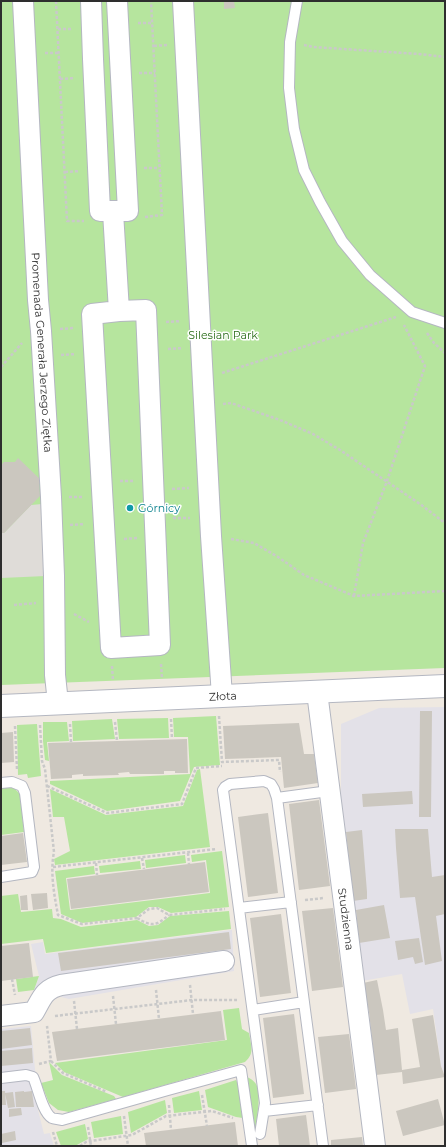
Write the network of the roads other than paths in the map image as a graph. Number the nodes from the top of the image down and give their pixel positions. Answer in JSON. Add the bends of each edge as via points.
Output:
{"nodes":[{"id":1,"x":23,"y":1,"type":"edge"},
{"id":2,"x":91,"y":1,"type":"edge"},
{"id":3,"x":117,"y":1,"type":"edge"},
{"id":4,"x":183,"y":1,"type":"edge"},
{"id":5,"x":297,"y":1,"type":"edge"},
{"id":6,"x":114,"y":215,"type":"junction"},
{"id":7,"x":119,"y":311,"type":"junction"},
{"id":8,"x":445,"y":322,"type":"edge"},
{"id":9,"x":445,"y":686,"type":"edge"},
{"id":10,"x":317,"y":692,"type":"junction"},
{"id":11,"x":221,"y":704,"type":"junction"},
{"id":12,"x":64,"y":711,"type":"junction"},
{"id":13,"x":8,"y":713,"type":"edge"},
{"id":14,"x":1,"y":783,"type":"edge"},
{"id":15,"x":329,"y":791,"type":"junction"},
{"id":16,"x":277,"y":798,"type":"junction"},
{"id":17,"x":1,"y":877,"type":"edge"},
{"id":18,"x":291,"y":902,"type":"junction"},
{"id":19,"x":239,"y":908,"type":"junction"},
{"id":20,"x":224,"y":961,"type":"dead end"},
{"id":21,"x":304,"y":1002,"type":"junction"},
{"id":22,"x":253,"y":1010,"type":"junction"},
{"id":23,"x":1,"y":1016,"type":"edge"},
{"id":24,"x":1,"y":1078,"type":"edge"},
{"id":25,"x":318,"y":1105,"type":"junction"},
{"id":26,"x":264,"y":1111,"type":"junction"},
{"id":27,"x":260,"y":1134,"type":"dead end"},
{"id":28,"x":252,"y":1146,"type":"edge"},
{"id":29,"x":323,"y":1146,"type":"edge"},
{"id":30,"x":375,"y":1146,"type":"edge"}],
"edges":[{"from":1,"to":12,"type":"street","name":"Promenada Generała Jerzego Ziętka","via":[[51,497],[49,558],[55,675]]},
{"from":2,"to":6,"type":"street","via":[[100,211]]},
{"from":3,"to":6,"type":"street","via":[[128,211]]},
{"from":4,"to":11,"type":"street"},
{"from":5,"to":8,"type":"lane","via":[[290,42],[289,88],[294,129],[304,170],[342,241],[370,275],[412,312]]},
{"from":6,"to":7,"type":"street"},
{"from":7,"to":7,"type":"street","via":[[92,314],[112,648],[160,645],[146,310]]},
{"from":9,"to":10,"type":"street","name":"Złota"},
{"from":10,"to":11,"type":"street","name":"Złota"},
{"from":10,"to":15,"type":"street","name":"Studzienna"},
{"from":11,"to":12,"type":"street","name":"Złota"},
{"from":12,"to":13,"type":"street","name":"Złota"},
{"from":14,"to":17,"type":"lane","via":[[12,782],[22,786],[25,793],[34,867],[32,872]]},
{"from":15,"to":16,"type":"lane"},
{"from":15,"to":30,"type":"street","name":"Studzienna"},
{"from":16,"to":18,"type":"lane"},
{"from":16,"to":19,"type":"lane","via":[[271,784],[264,781],[230,784],[223,790]]},
{"from":18,"to":19,"type":"lane"},
{"from":18,"to":21,"type":"lane"},
{"from":19,"to":22,"type":"lane"},
{"from":20,"to":23,"type":"street","via":[[52,987],[46,992],[41,1014]]},
{"from":21,"to":22,"type":"lane"},
{"from":21,"to":25,"type":"lane"},
{"from":22,"to":26,"type":"lane"},
{"from":24,"to":28,"type":"lane","via":[[26,1075],[33,1077],[45,1111],[52,1118],[62,1120],[240,1070]]},
{"from":25,"to":26,"type":"lane"},
{"from":25,"to":29,"type":"lane"},
{"from":26,"to":27,"type":"lane"}]}
